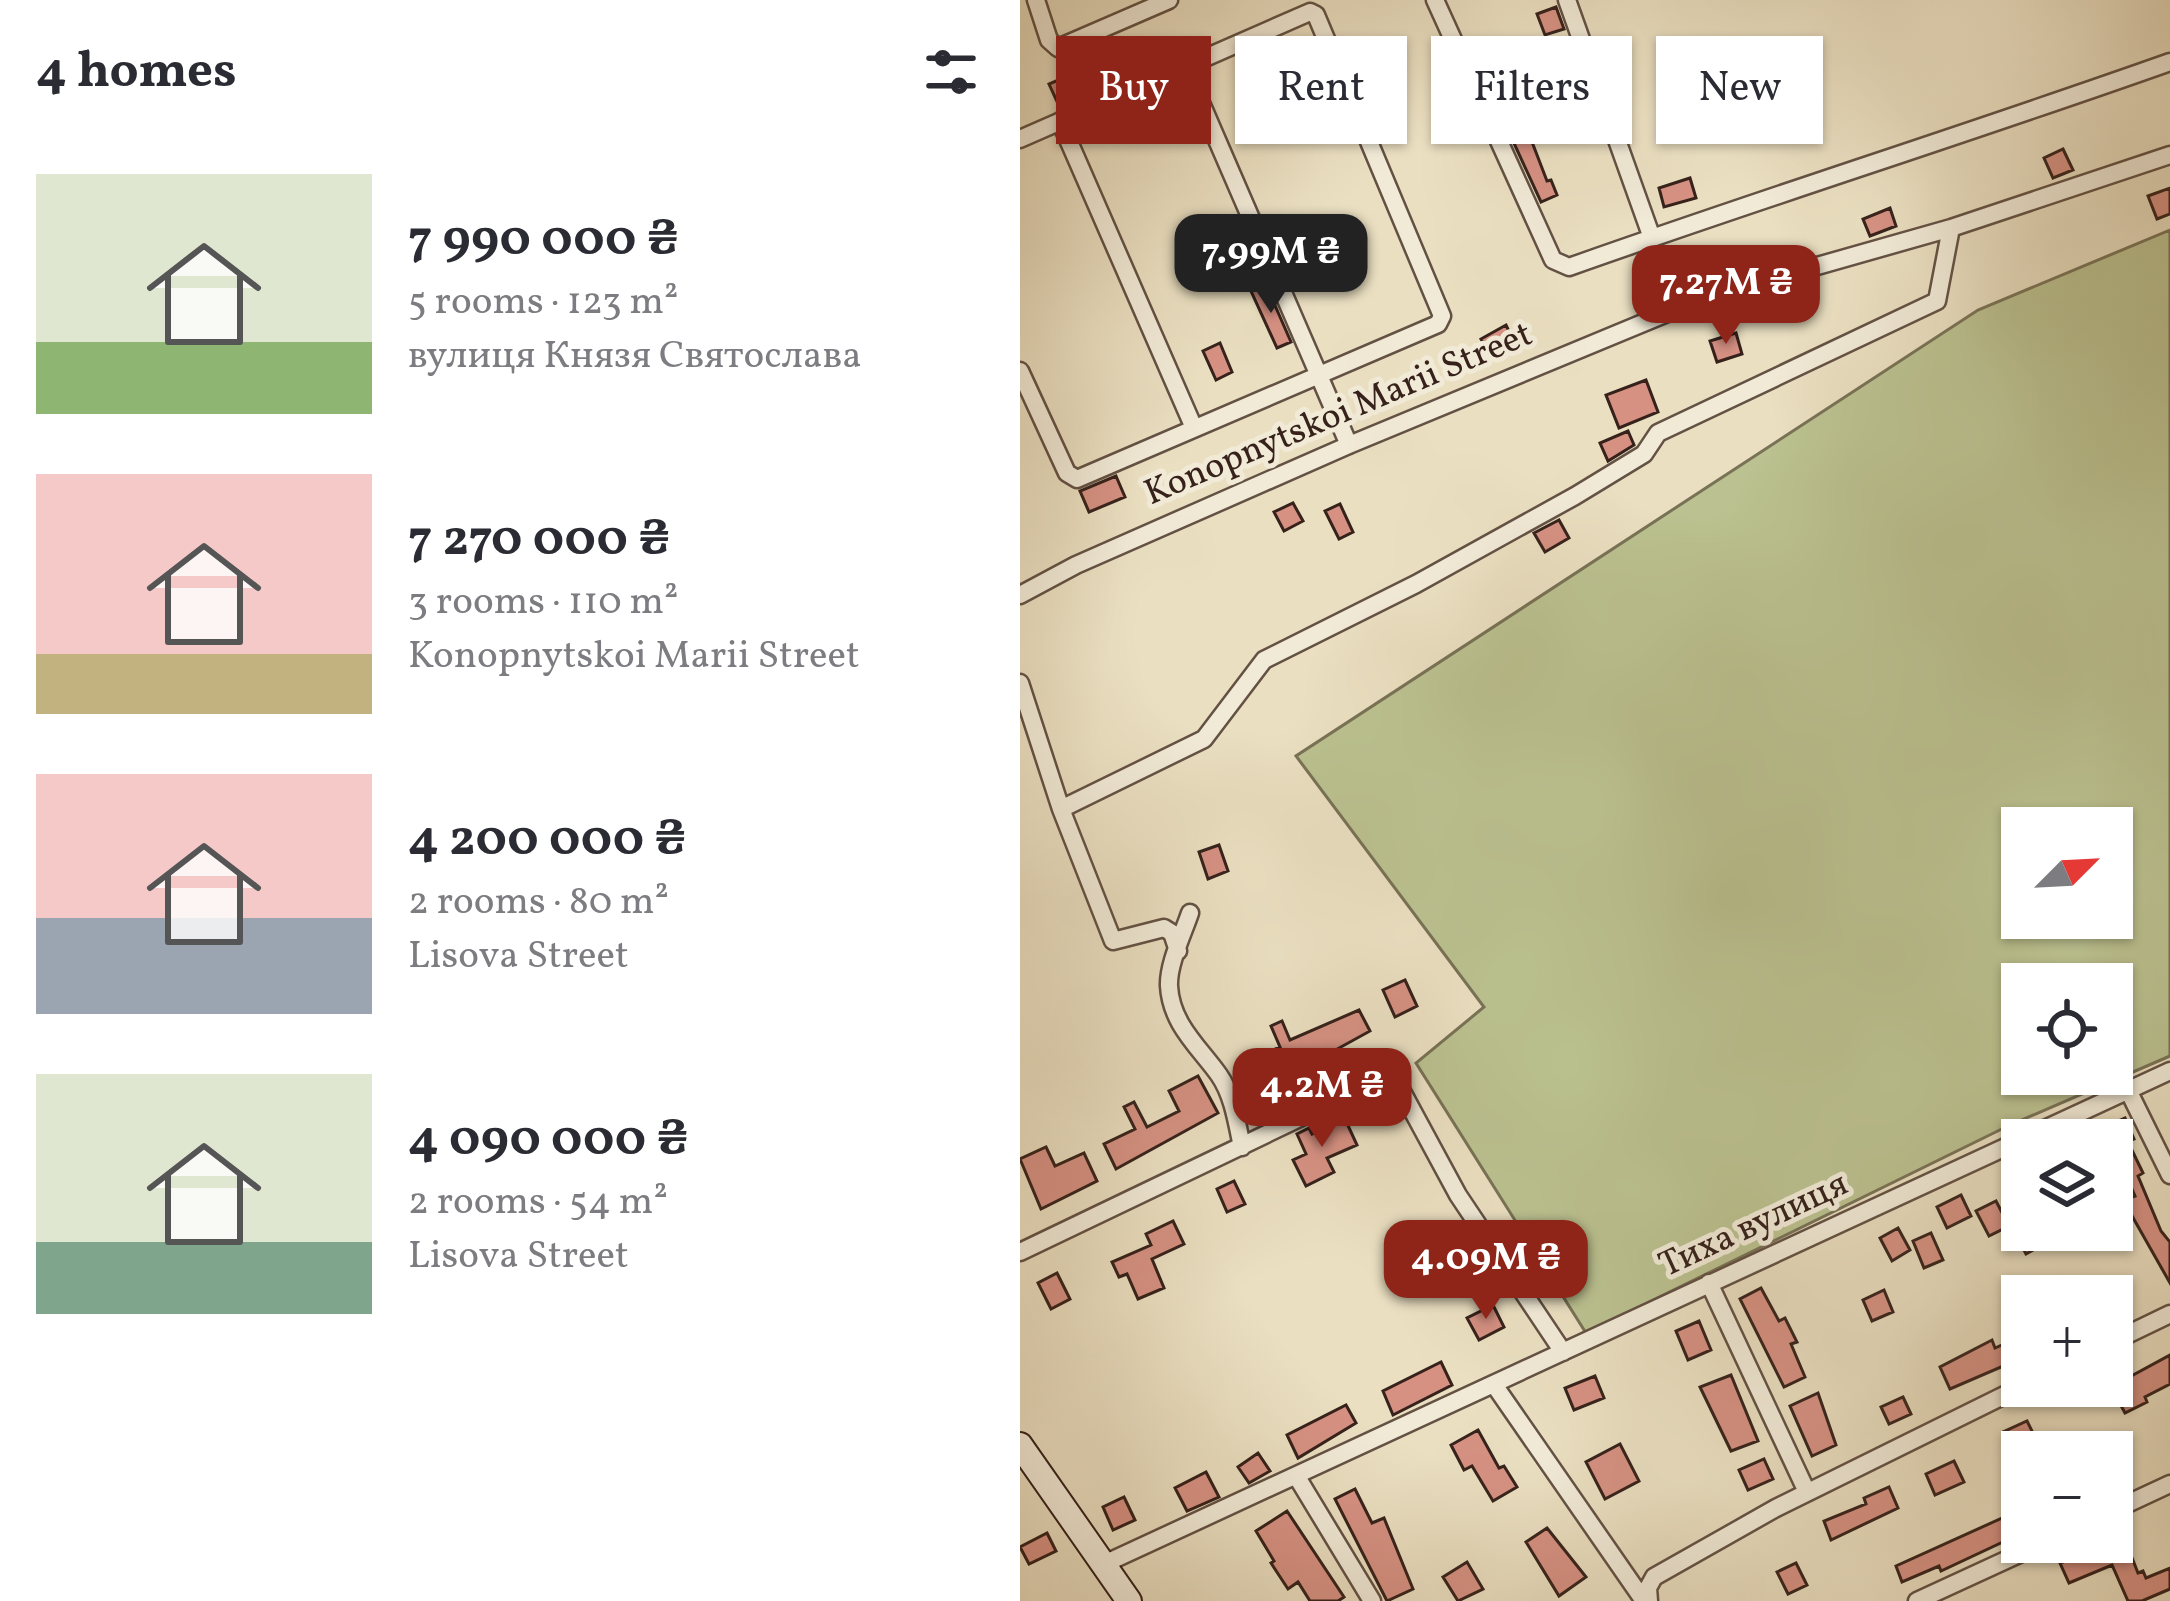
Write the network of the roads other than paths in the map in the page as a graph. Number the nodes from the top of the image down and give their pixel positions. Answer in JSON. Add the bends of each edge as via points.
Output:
{"nodes":[{"id":1,"x":1036,"y":0,"type":"edge"},
{"id":2,"x":1169,"y":0,"type":"edge"},
{"id":3,"x":1435,"y":0,"type":"edge"},
{"id":4,"x":1567,"y":0,"type":"edge"},
{"id":5,"x":1211,"y":54,"type":"edge"},
{"id":6,"x":2170,"y":62,"type":"edge"},
{"id":7,"x":1056,"y":123,"type":"edge"},
{"id":8,"x":1211,"y":127,"type":"edge"},
{"id":9,"x":1020,"y":139,"type":"edge"},
{"id":10,"x":1070,"y":144,"type":"edge"},
{"id":11,"x":2170,"y":155,"type":"edge"},
{"id":12,"x":1952,"y":228,"type":"junction"},
{"id":13,"x":1652,"y":238,"type":"junction"},
{"id":14,"x":1020,"y":371,"type":"edge"},
{"id":15,"x":1317,"y":376,"type":"junction"},
{"id":16,"x":1193,"y":428,"type":"junction"},
{"id":17,"x":1349,"y":445,"type":"junction"},
{"id":18,"x":1020,"y":595,"type":"edge"},
{"id":19,"x":1020,"y":683,"type":"edge"},
{"id":20,"x":1061,"y":809,"type":"junction"},
{"id":21,"x":1190,"y":913,"type":"dead end"},
{"id":22,"x":1178,"y":951,"type":"junction"},
{"id":23,"x":2170,"y":1071,"type":"edge"},
{"id":24,"x":2133,"y":1088,"type":"edge"},
{"id":25,"x":2117,"y":1095,"type":"edge"},
{"id":26,"x":2130,"y":1095,"type":"edge"},
{"id":27,"x":1241,"y":1147,"type":"junction"},
{"id":28,"x":2170,"y":1175,"type":"edge"},
{"id":29,"x":1020,"y":1252,"type":"edge"},
{"id":30,"x":1709,"y":1283,"type":"junction"},
{"id":31,"x":2170,"y":1314,"type":"edge"},
{"id":32,"x":2133,"y":1332,"type":"edge"},
{"id":33,"x":1563,"y":1352,"type":"junction"},
{"id":34,"x":1495,"y":1386,"type":"junction"},
{"id":35,"x":2001,"y":1397,"type":"edge"},
{"id":36,"x":1020,"y":1445,"type":"edge"},
{"id":37,"x":1297,"y":1477,"type":"junction"},
{"id":38,"x":2170,"y":1484,"type":"edge"},
{"id":39,"x":1807,"y":1492,"type":"junction"},
{"id":40,"x":2133,"y":1501,"type":"edge"},
{"id":41,"x":2001,"y":1562,"type":"edge"},
{"id":42,"x":1104,"y":1564,"type":"junction"},
{"id":43,"x":1129,"y":1601,"type":"edge"},
{"id":44,"x":1372,"y":1601,"type":"edge"},
{"id":45,"x":1646,"y":1601,"type":"edge"},
{"id":46,"x":1917,"y":1601,"type":"edge"}],
"edges":[{"from":1,"to":2,"type":"street","via":[[1058,48]]},
{"from":3,"to":13,"type":"street","via":[[1553,260],[1569,267]]},
{"from":4,"to":13,"type":"street"},
{"from":5,"to":15,"type":"street","via":[[1303,12],[1316,15],[1442,316]]},
{"from":6,"to":13,"type":"street"},
{"from":7,"to":9,"type":"street"},
{"from":8,"to":15,"type":"street"},
{"from":10,"to":16,"type":"street"},
{"from":11,"to":12,"type":"street","name":"Konopnytskoi Marii Street"},
{"from":12,"to":17,"type":"street","name":"Konopnytskoi Marii Street","via":[[1701,299]]},
{"from":12,"to":20,"type":"street","via":[[1937,301],[1658,433],[1643,454],[1575,496],[1264,660],[1204,739]]},
{"from":14,"to":16,"type":"street","via":[[1077,479]]},
{"from":15,"to":16,"type":"street"},
{"from":15,"to":17,"type":"street"},
{"from":17,"to":18,"type":"street","name":"Konopnytskoi Marii Street"},
{"from":19,"to":20,"type":"street"},
{"from":20,"to":22,"type":"street","via":[[1113,941],[1164,928]]},
{"from":21,"to":22,"type":"street"},
{"from":22,"to":27,"type":"street","via":[[1168,981],[1173,1008],[1227,1090]]},
{"from":23,"to":24,"type":"street","name":"Тиха вулиця"},
{"from":25,"to":30,"type":"street","name":"Тиха вулиця"},
{"from":26,"to":28,"type":"street"},
{"from":27,"to":29,"type":"street"},
{"from":27,"to":33,"type":"street","via":[[1379,1080],[1399,1086],[1458,1195]]},
{"from":30,"to":33,"type":"street","name":"Тиха вулиця"},
{"from":30,"to":39,"type":"street"},
{"from":31,"to":32,"type":"street"},
{"from":33,"to":34,"type":"street","name":"Тиха вулиця"},
{"from":34,"to":37,"type":"street","name":"Тиха вулиця"},
{"from":34,"to":45,"type":"street"},
{"from":35,"to":39,"type":"street"},
{"from":36,"to":42,"type":"street"},
{"from":37,"to":42,"type":"street","name":"Тиха вулиця"},
{"from":37,"to":44,"type":"street"},
{"from":38,"to":40,"type":"street"},
{"from":39,"to":45,"type":"street","via":[[1654,1577]]},
{"from":41,"to":46,"type":"street"},
{"from":42,"to":43,"type":"street"}]}
